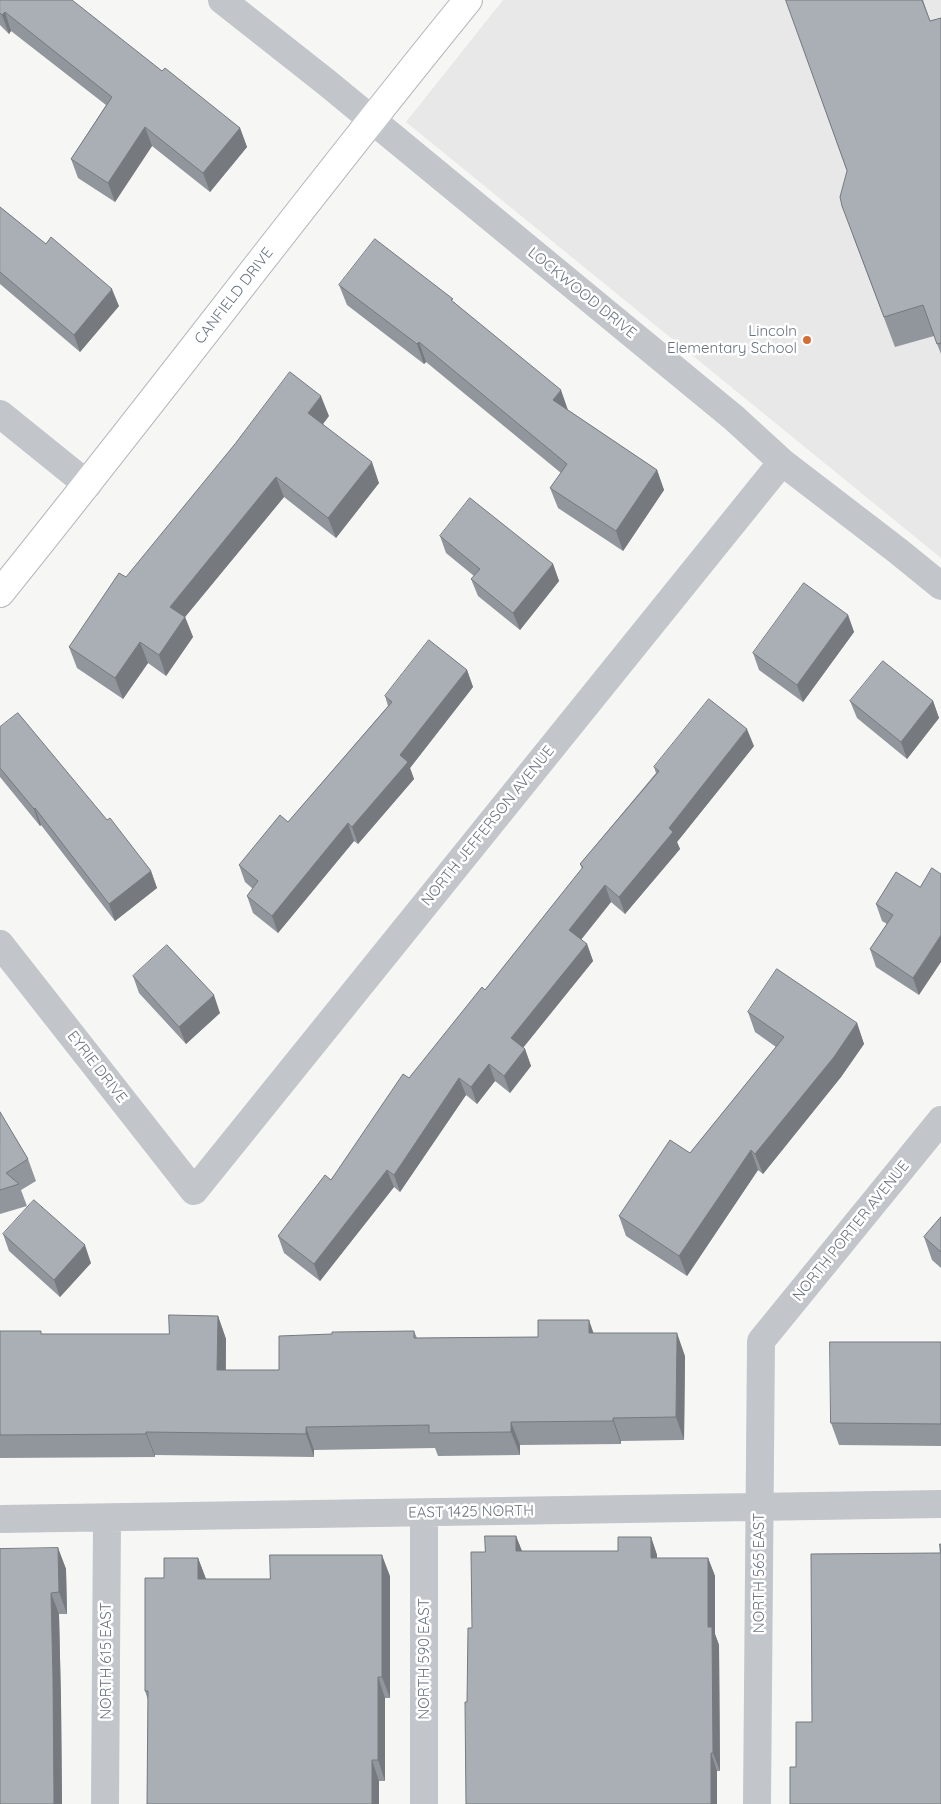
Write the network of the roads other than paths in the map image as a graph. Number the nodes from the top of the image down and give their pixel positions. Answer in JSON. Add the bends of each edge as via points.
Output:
{"nodes":[{"id":1,"x":222,"y":0,"type":"edge"},
{"id":2,"x":468,"y":0,"type":"edge"},
{"id":3,"x":371,"y":119,"type":"junction"},
{"id":4,"x":0,"y":414,"type":"edge"},
{"id":5,"x":782,"y":462,"type":"junction"},
{"id":6,"x":88,"y":485,"type":"junction"},
{"id":7,"x":941,"y":586,"type":"edge"},
{"id":8,"x":0,"y":593,"type":"edge"},
{"id":9,"x":0,"y":944,"type":"edge"},
{"id":10,"x":941,"y":1120,"type":"edge"},
{"id":11,"x":194,"y":1191,"type":"joint"},
{"id":12,"x":761,"y":1341,"type":"joint"},
{"id":13,"x":941,"y":1504,"type":"edge"},
{"id":14,"x":760,"y":1508,"type":"junction"},
{"id":15,"x":424,"y":1513,"type":"junction"},
{"id":16,"x":107,"y":1518,"type":"junction"},
{"id":17,"x":0,"y":1519,"type":"edge"},
{"id":18,"x":105,"y":1804,"type":"edge"},
{"id":19,"x":424,"y":1804,"type":"edge"},
{"id":20,"x":757,"y":1804,"type":"edge"}],
"edges":[{"from":1,"to":3,"type":"street","name":"LOCKWOOD DRIVE"},
{"from":2,"to":3,"type":"street","name":"CANFIELD DRIVE"},
{"from":3,"to":5,"type":"street","name":"LOCKWOOD DRIVE","via":[[734,418]]},
{"from":3,"to":6,"type":"street","name":"CANFIELD DRIVE"},
{"from":4,"to":6,"type":"street"},
{"from":5,"to":7,"type":"street","name":"LOCKWOOD DRIVE"},
{"from":5,"to":11,"type":"street","name":"NORTH JEFFERSON AVENUE"},
{"from":6,"to":8,"type":"street","name":"CANFIELD DRIVE"},
{"from":9,"to":11,"type":"street","name":"EYRIE DRIVE"},
{"from":10,"to":12,"type":"street","name":"NORTH PORTER AVENUE"},
{"from":12,"to":14,"type":"street","name":"NORTH 565 EAST"},
{"from":13,"to":14,"type":"street","name":"EAST 1425 NORTH"},
{"from":14,"to":15,"type":"street","name":"EAST 1425 NORTH"},
{"from":14,"to":20,"type":"street","name":"NORTH 565 EAST"},
{"from":15,"to":16,"type":"street","name":"EAST 1425 NORTH"},
{"from":15,"to":19,"type":"street","name":"NORTH 590 EAST"},
{"from":16,"to":17,"type":"street","name":"EAST 1425 NORTH"},
{"from":16,"to":18,"type":"street","name":"NORTH 615 EAST"}]}
